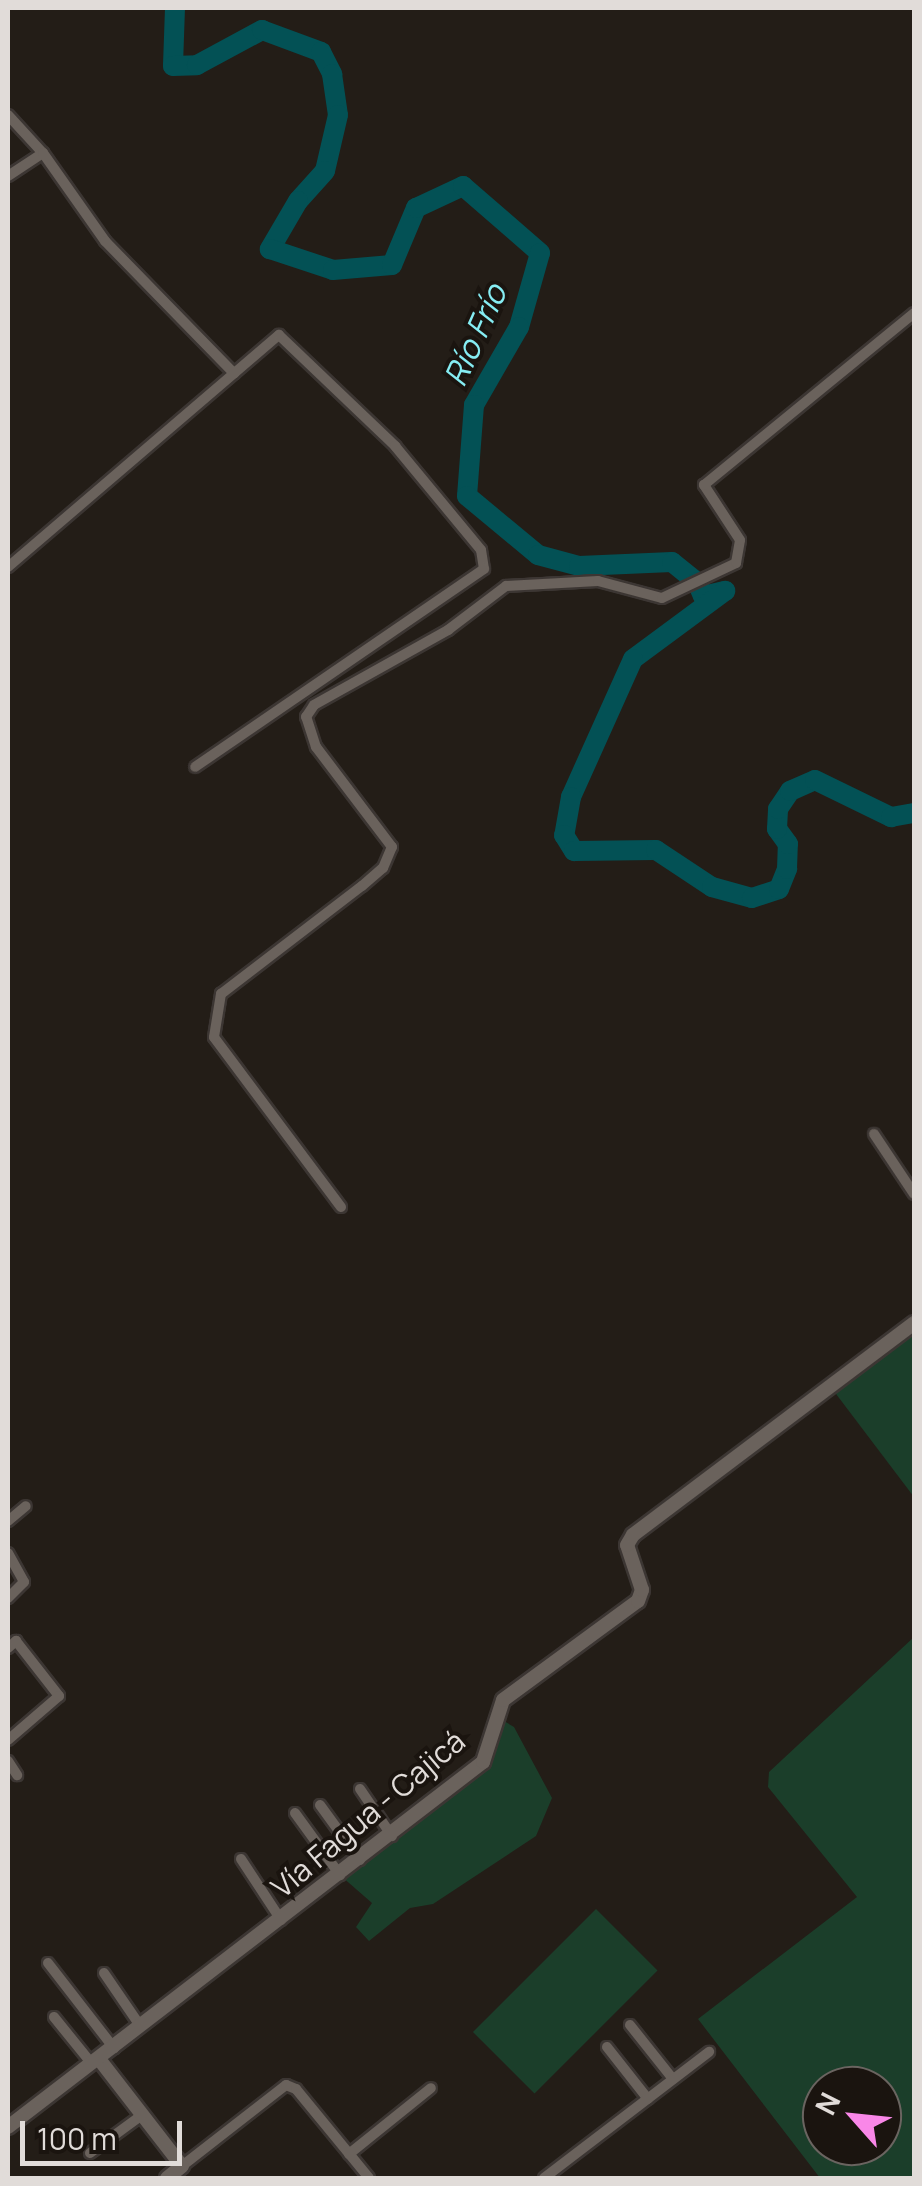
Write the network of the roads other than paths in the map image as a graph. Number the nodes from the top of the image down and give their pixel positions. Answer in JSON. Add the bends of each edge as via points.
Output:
{"nodes":[{"id":1,"x":8,"y":115,"type":"edge"},
{"id":2,"x":43,"y":153,"type":"junction"},
{"id":3,"x":8,"y":176,"type":"edge"},
{"id":4,"x":914,"y":313,"type":"edge"},
{"id":5,"x":234,"y":373,"type":"junction"},
{"id":6,"x":8,"y":566,"type":"edge"},
{"id":7,"x":196,"y":767,"type":"dead end"},
{"id":8,"x":874,"y":1134,"type":"dead end"},
{"id":9,"x":914,"y":1194,"type":"edge"},
{"id":10,"x":342,"y":1207,"type":"dead end"},
{"id":11,"x":914,"y":1323,"type":"edge"},
{"id":12,"x":26,"y":1506,"type":"dead end"},
{"id":13,"x":8,"y":1521,"type":"edge"},
{"id":14,"x":8,"y":1553,"type":"edge"},
{"id":15,"x":8,"y":1598,"type":"edge"},
{"id":16,"x":8,"y":1648,"type":"edge"},
{"id":17,"x":8,"y":1740,"type":"edge"},
{"id":18,"x":8,"y":1761,"type":"edge"},
{"id":19,"x":17,"y":1774,"type":"dead end"},
{"id":20,"x":360,"y":1789,"type":"dead end"},
{"id":21,"x":320,"y":1806,"type":"dead end"},
{"id":22,"x":295,"y":1813,"type":"dead end"},
{"id":23,"x":393,"y":1837,"type":"junction"},
{"id":24,"x":240,"y":1859,"type":"dead end"},
{"id":25,"x":360,"y":1861,"type":"junction"},
{"id":26,"x":341,"y":1876,"type":"junction"},
{"id":27,"x":282,"y":1921,"type":"junction"},
{"id":28,"x":48,"y":1963,"type":"dead end"},
{"id":29,"x":104,"y":1973,"type":"dead end"},
{"id":30,"x":54,"y":2017,"type":"dead end"},
{"id":31,"x":630,"y":2025,"type":"dead end"},
{"id":32,"x":141,"y":2027,"type":"junction"},
{"id":33,"x":607,"y":2047,"type":"dead end"},
{"id":34,"x":114,"y":2048,"type":"junction"},
{"id":35,"x":709,"y":2052,"type":"dead end"},
{"id":36,"x":96,"y":2061,"type":"junction"},
{"id":37,"x":673,"y":2080,"type":"junction"},
{"id":38,"x":431,"y":2088,"type":"dead end"},
{"id":39,"x":648,"y":2099,"type":"junction"},
{"id":40,"x":142,"y":2115,"type":"junction"},
{"id":41,"x":8,"y":2127,"type":"edge"},
{"id":42,"x":90,"y":2152,"type":"dead end"},
{"id":43,"x":349,"y":2154,"type":"junction"},
{"id":44,"x":182,"y":2166,"type":"junction"},
{"id":45,"x":166,"y":2178,"type":"edge"},
{"id":46,"x":369,"y":2178,"type":"edge"},
{"id":47,"x":544,"y":2178,"type":"edge"}],
"edges":[{"from":1,"to":2,"type":"street"},
{"from":2,"to":3,"type":"street"},
{"from":2,"to":5,"type":"street","via":[[106,241]]},
{"from":4,"to":10,"type":"street","via":[[708,480],[706,492],[741,552],[707,579],[662,598],[598,582],[506,586],[306,717],[316,747],[392,848],[383,868],[362,886],[221,994],[214,1037]]},
{"from":5,"to":6,"type":"street"},
{"from":5,"to":7,"type":"street","via":[[279,335],[396,446],[486,559],[479,576]]},
{"from":8,"to":9,"type":"street"},
{"from":11,"to":23,"type":"street","name":"Vía Fagua - Cajicá","via":[[633,1535],[627,1546],[642,1590],[638,1601],[503,1700],[483,1762]]},
{"from":12,"to":13,"type":"street"},
{"from":14,"to":15,"type":"street","via":[[24,1582]]},
{"from":16,"to":17,"type":"street","via":[[16,1641],[59,1696]]},
{"from":18,"to":19,"type":"street"},
{"from":20,"to":23,"type":"street"},
{"from":21,"to":25,"type":"street"},
{"from":22,"to":26,"type":"street"},
{"from":23,"to":25,"type":"street","name":"Vía Fagua - Cajicá"},
{"from":24,"to":27,"type":"street"},
{"from":25,"to":26,"type":"street","name":"Vía Fagua - Cajicá"},
{"from":26,"to":27,"type":"street","name":"Vía Fagua - Cajicá"},
{"from":27,"to":32,"type":"street","name":"Vía Fagua - Cajicá"},
{"from":28,"to":34,"type":"street"},
{"from":29,"to":32,"type":"street"},
{"from":30,"to":36,"type":"street"},
{"from":31,"to":37,"type":"street"},
{"from":32,"to":34,"type":"street","name":"Vía Fagua - Cajicá"},
{"from":33,"to":39,"type":"street"},
{"from":34,"to":36,"type":"street","name":"Vía Fagua - Cajicá"},
{"from":35,"to":37,"type":"street"},
{"from":36,"to":40,"type":"street"},
{"from":36,"to":41,"type":"street","name":"Vía Fagua - Cajicá"},
{"from":37,"to":39,"type":"street"},
{"from":38,"to":43,"type":"street"},
{"from":39,"to":47,"type":"street"},
{"from":40,"to":42,"type":"street"},
{"from":40,"to":44,"type":"street"},
{"from":43,"to":44,"type":"street","via":[[286,2086]]},
{"from":43,"to":46,"type":"street"},
{"from":44,"to":45,"type":"street"}]}
